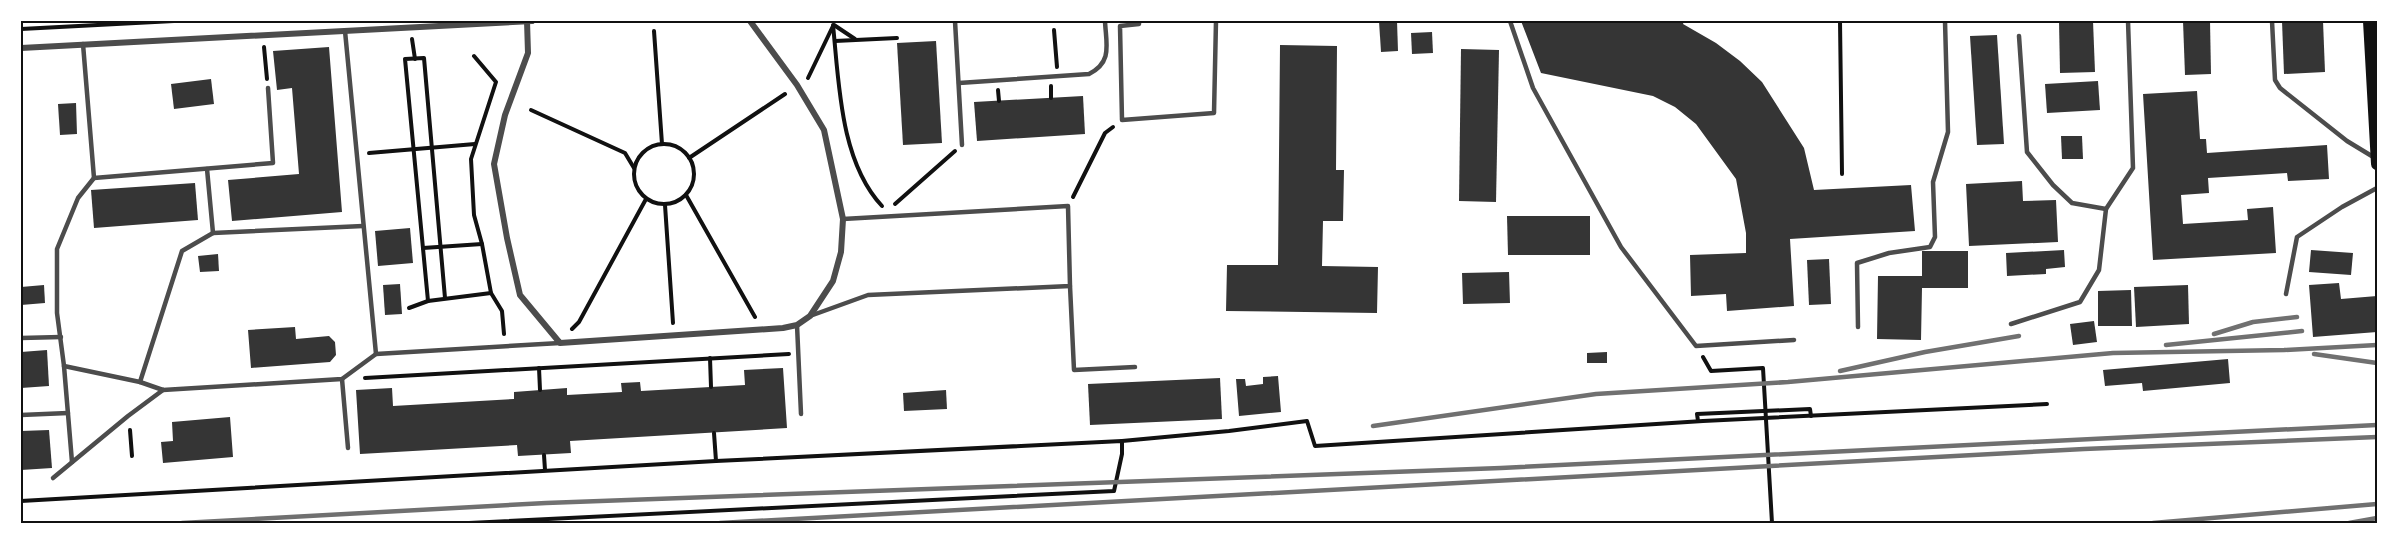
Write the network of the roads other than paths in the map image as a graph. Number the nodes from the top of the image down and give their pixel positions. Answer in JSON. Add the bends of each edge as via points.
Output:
{"nodes":[{"id":1,"x":527,"y":21,"type":"edge"},
{"id":2,"x":532,"y":21,"type":"edge"},
{"id":3,"x":750,"y":21,"type":"edge"},
{"id":4,"x":955,"y":21,"type":"edge"},
{"id":5,"x":1105,"y":21,"type":"edge"},
{"id":6,"x":1139,"y":21,"type":"edge"},
{"id":7,"x":1216,"y":21,"type":"edge"},
{"id":8,"x":1510,"y":21,"type":"edge"},
{"id":9,"x":1946,"y":21,"type":"edge"},
{"id":10,"x":2128,"y":21,"type":"edge"},
{"id":11,"x":2272,"y":21,"type":"edge"},
{"id":12,"x":2369,"y":21,"type":"edge"},
{"id":13,"x":345,"y":31,"type":"junction"},
{"id":14,"x":2019,"y":36,"type":"dead end"},
{"id":15,"x":83,"y":44,"type":"junction"},
{"id":16,"x":21,"y":48,"type":"edge"},
{"id":17,"x":959,"y":83,"type":"junction"},
{"id":18,"x":268,"y":88,"type":"road end"},
{"id":19,"x":2376,"y":127,"type":"edge"},
{"id":20,"x":962,"y":145,"type":"road end"},
{"id":21,"x":2376,"y":161,"type":"edge"},
{"id":22,"x":207,"y":169,"type":"junction"},
{"id":23,"x":94,"y":178,"type":"junction"},
{"id":24,"x":2377,"y":188,"type":"edge"},
{"id":25,"x":2106,"y":209,"type":"junction"},
{"id":26,"x":843,"y":219,"type":"junction"},
{"id":27,"x":363,"y":226,"type":"junction"},
{"id":28,"x":213,"y":233,"type":"junction"},
{"id":29,"x":1070,"y":286,"type":"junction"},
{"id":30,"x":2286,"y":294,"type":"dead end"},
{"id":31,"x":810,"y":316,"type":"junction"},
{"id":32,"x":2011,"y":324,"type":"dead end"},
{"id":33,"x":797,"y":325,"type":"junction"},
{"id":34,"x":1858,"y":327,"type":"dead end"},
{"id":35,"x":61,"y":337,"type":"junction"},
{"id":36,"x":21,"y":338,"type":"edge"},
{"id":37,"x":1794,"y":340,"type":"dead end"},
{"id":38,"x":560,"y":343,"type":"junction"},
{"id":39,"x":376,"y":354,"type":"junction"},
{"id":40,"x":64,"y":366,"type":"junction"},
{"id":41,"x":1135,"y":368,"type":"dead end"},
{"id":42,"x":342,"y":379,"type":"junction"},
{"id":43,"x":140,"y":382,"type":"junction"},
{"id":44,"x":163,"y":390,"type":"junction"},
{"id":45,"x":68,"y":413,"type":"junction"},
{"id":46,"x":801,"y":414,"type":"dead end"},
{"id":47,"x":21,"y":415,"type":"edge"},
{"id":48,"x":348,"y":447,"type":"dead end"},
{"id":49,"x":72,"y":462,"type":"junction"},
{"id":50,"x":53,"y":478,"type":"dead end"}],
"edges":[{"from":1,"to":2,"type":"street"},
{"from":1,"to":13,"type":"street"},
{"from":1,"to":38,"type":"street","via":[[528,53],[505,115],[494,164],[520,295]]},
{"from":3,"to":26,"type":"street","via":[[824,130]]},
{"from":4,"to":17,"type":"lane"},
{"from":5,"to":17,"type":"lane","via":[[1107,56],[1101,68],[1089,74]]},
{"from":6,"to":7,"type":"lane","via":[[1120,26],[1122,120],[1214,113]]},
{"from":8,"to":37,"type":"lane","via":[[1533,88],[1621,247],[1696,346]]},
{"from":9,"to":34,"type":"lane","via":[[1948,132],[1933,182],[1935,237],[1930,247],[1857,263]]},
{"from":10,"to":25,"type":"lane","via":[[2133,168]]},
{"from":11,"to":21,"type":"lane","via":[[2275,80],[2280,88]]},
{"from":12,"to":19,"type":"main road"},
{"from":13,"to":15,"type":"street"},
{"from":13,"to":27,"type":"lane"},
{"from":14,"to":25,"type":"lane","via":[[2027,152],[2052,185],[2072,203]]},
{"from":15,"to":16,"type":"street"},
{"from":15,"to":23,"type":"lane"},
{"from":17,"to":20,"type":"lane"},
{"from":18,"to":22,"type":"lane","via":[[273,163]]},
{"from":19,"to":21,"type":"main road"},
{"from":22,"to":23,"type":"lane"},
{"from":22,"to":28,"type":"lane"},
{"from":23,"to":35,"type":"lane","via":[[78,198],[57,249]]},
{"from":24,"to":30,"type":"lane","via":[[2297,237]]},
{"from":25,"to":32,"type":"lane","via":[[2098,270],[2080,302]]},
{"from":26,"to":29,"type":"lane","via":[[1068,206]]},
{"from":26,"to":31,"type":"street","via":[[841,252],[833,281]]},
{"from":27,"to":28,"type":"lane"},
{"from":27,"to":39,"type":"lane"},
{"from":28,"to":43,"type":"lane","via":[[182,251]]},
{"from":29,"to":31,"type":"lane","via":[[868,295]]},
{"from":29,"to":41,"type":"lane","via":[[1074,370]]},
{"from":31,"to":33,"type":"street"},
{"from":33,"to":38,"type":"street"},
{"from":33,"to":46,"type":"lane"},
{"from":35,"to":36,"type":"lane"},
{"from":35,"to":40,"type":"lane"},
{"from":38,"to":39,"type":"lane"},
{"from":39,"to":42,"type":"lane"},
{"from":40,"to":43,"type":"lane"},
{"from":40,"to":45,"type":"lane"},
{"from":42,"to":44,"type":"lane"},
{"from":42,"to":48,"type":"lane"},
{"from":43,"to":44,"type":"lane"},
{"from":44,"to":49,"type":"lane"},
{"from":45,"to":47,"type":"lane"},
{"from":45,"to":49,"type":"lane"},
{"from":49,"to":50,"type":"lane"}]}
